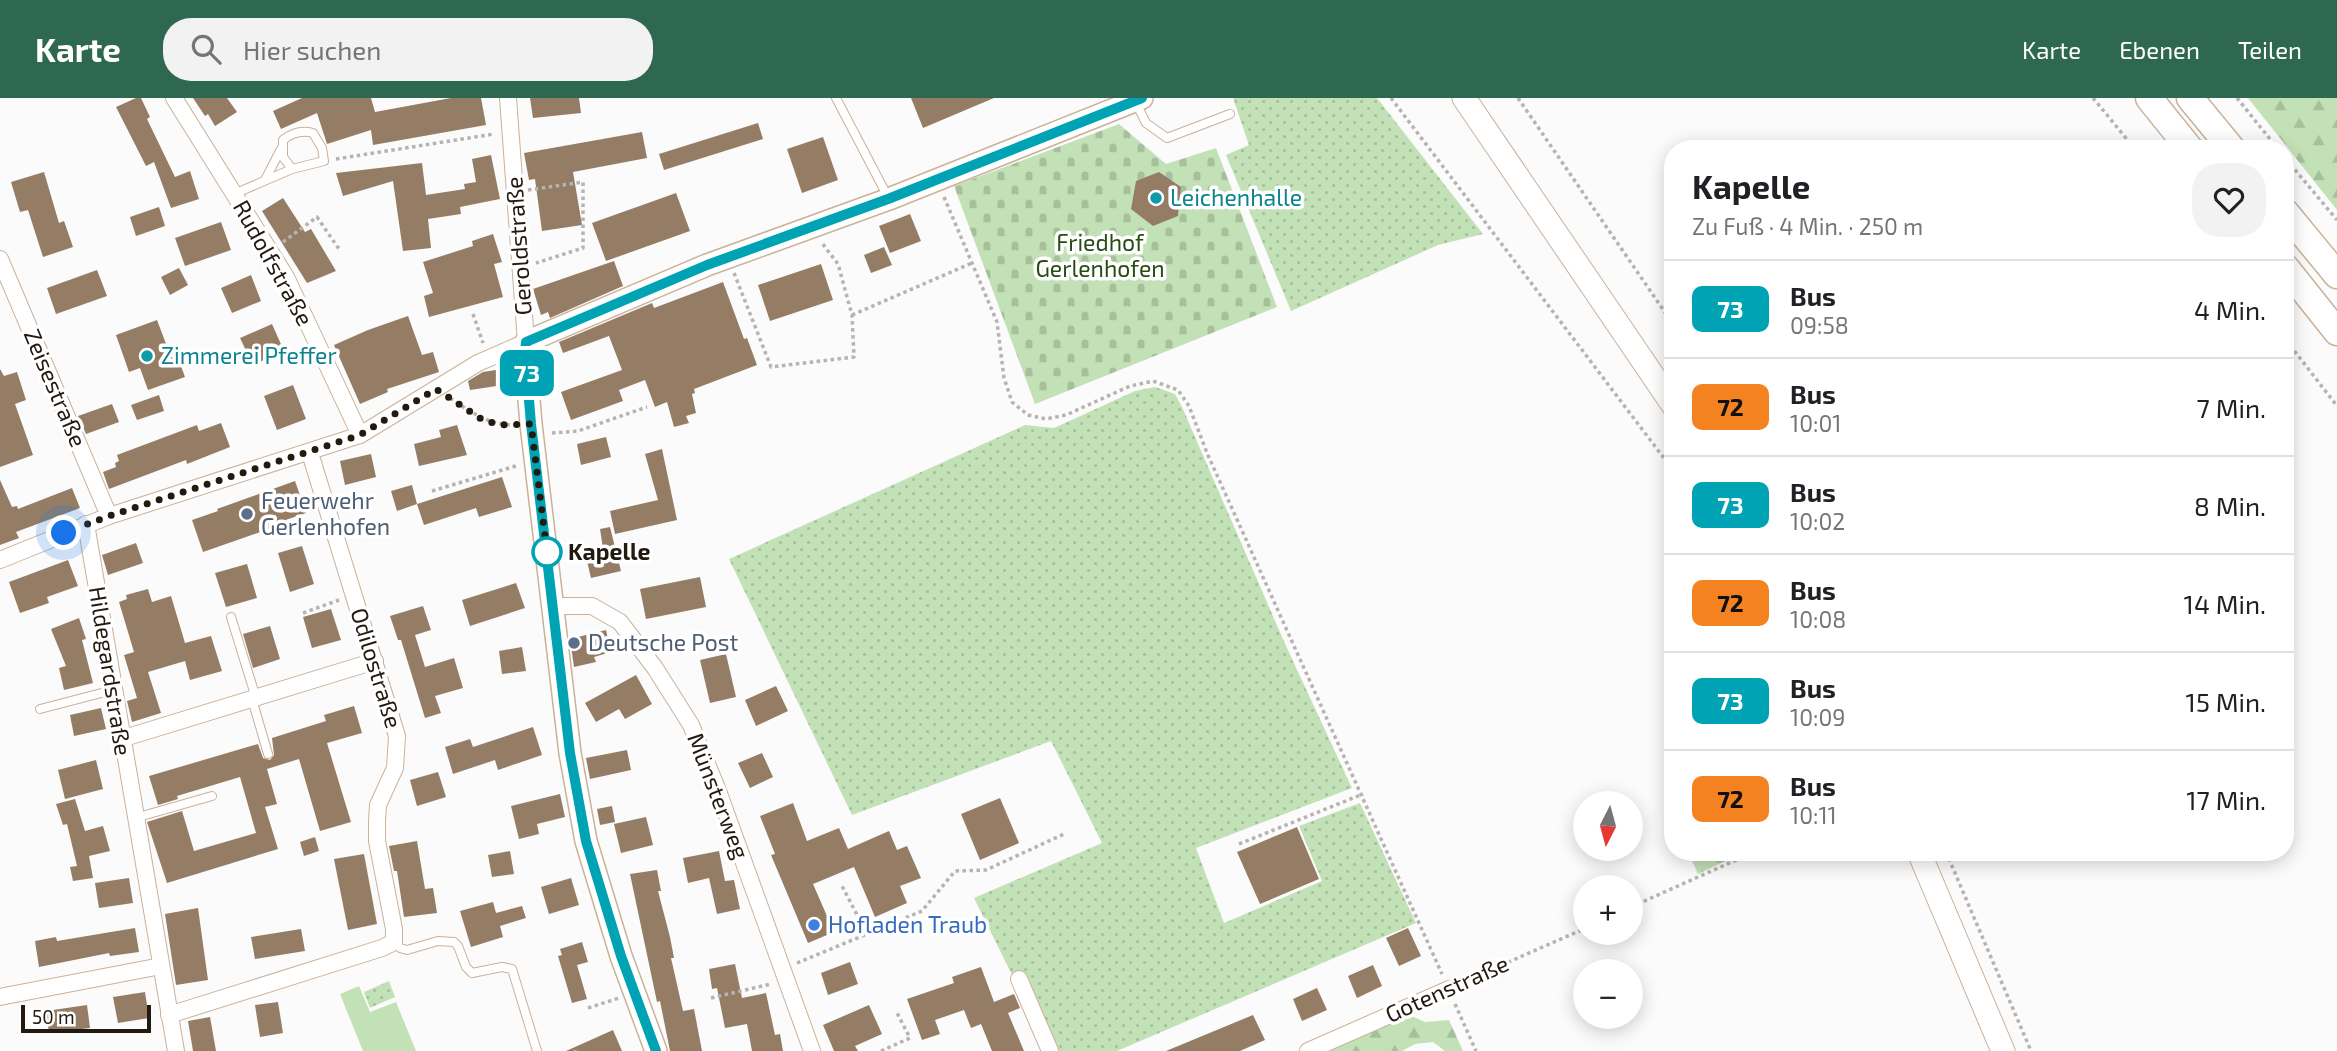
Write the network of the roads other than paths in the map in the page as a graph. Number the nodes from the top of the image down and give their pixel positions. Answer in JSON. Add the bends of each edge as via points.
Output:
{"nodes":[{"id":1,"x":174,"y":98,"type":"edge"},
{"id":2,"x":508,"y":98,"type":"edge"},
{"id":3,"x":836,"y":98,"type":"edge"},
{"id":4,"x":1464,"y":98,"type":"edge"},
{"id":5,"x":2149,"y":98,"type":"edge"},
{"id":6,"x":2190,"y":98,"type":"edge"},
{"id":7,"x":1138,"y":99,"type":"edge"},
{"id":8,"x":1230,"y":114,"type":"dead end"},
{"id":9,"x":2183,"y":140,"type":"edge"},
{"id":10,"x":2225,"y":140,"type":"edge"},
{"id":11,"x":281,"y":149,"type":"junction"},
{"id":12,"x":292,"y":169,"type":"junction"},
{"id":13,"x":264,"y":181,"type":"junction"},
{"id":14,"x":234,"y":194,"type":"junction"},
{"id":15,"x":888,"y":199,"type":"junction"},
{"id":16,"x":2294,"y":223,"type":"edge"},
{"id":17,"x":0,"y":259,"type":"edge"},
{"id":18,"x":2337,"y":275,"type":"edge"},
{"id":19,"x":2294,"y":278,"type":"edge"},
{"id":20,"x":2337,"y":332,"type":"edge"},
{"id":21,"x":526,"y":342,"type":"junction"},
{"id":22,"x":1664,"y":392,"type":"edge"},
{"id":23,"x":360,"y":435,"type":"junction"},
{"id":24,"x":310,"y":453,"type":"junction"},
{"id":25,"x":109,"y":516,"type":"junction"},
{"id":26,"x":86,"y":524,"type":"junction"},
{"id":27,"x":0,"y":560,"type":"edge"},
{"id":28,"x":553,"y":606,"type":"junction"},
{"id":29,"x":231,"y":617,"type":"dead end"},
{"id":30,"x":375,"y":661,"type":"junction"},
{"id":31,"x":113,"y":690,"type":"junction"},
{"id":32,"x":254,"y":698,"type":"junction"},
{"id":33,"x":40,"y":709,"type":"dead end"},
{"id":34,"x":121,"y":740,"type":"junction"},
{"id":35,"x":268,"y":754,"type":"dead end"},
{"id":36,"x":212,"y":796,"type":"dead end"},
{"id":37,"x":135,"y":818,"type":"junction"},
{"id":38,"x":1923,"y":861,"type":"edge"},
{"id":39,"x":394,"y":942,"type":"junction"},
{"id":40,"x":161,"y":966,"type":"junction"},
{"id":41,"x":1019,"y":979,"type":"dead end"},
{"id":42,"x":1448,"y":989,"type":"road end"},
{"id":43,"x":0,"y":997,"type":"edge"},
{"id":44,"x":169,"y":1015,"type":"junction"},
{"id":45,"x":176,"y":1051,"type":"edge"},
{"id":46,"x":537,"y":1051,"type":"edge"},
{"id":47,"x":656,"y":1051,"type":"edge"},
{"id":48,"x":812,"y":1051,"type":"edge"},
{"id":49,"x":1050,"y":1051,"type":"edge"},
{"id":50,"x":1308,"y":1051,"type":"edge"},
{"id":51,"x":2003,"y":1051,"type":"edge"}],
"edges":[{"from":1,"to":14,"type":"street","name":"Rudolfstraße"},
{"from":2,"to":21,"type":"street","name":"Geroldstraße"},
{"from":3,"to":15,"type":"lane"},
{"from":4,"to":22,"type":"main road"},
{"from":5,"to":9,"type":"highway"},
{"from":6,"to":10,"type":"highway"},
{"from":7,"to":8,"type":"lane","via":[[1146,123],[1167,138]]},
{"from":7,"to":15,"type":"street"},
{"from":11,"to":12,"type":"lane"},
{"from":11,"to":12,"type":"lane","via":[[288,136],[304,131],[313,133],[322,148],[324,161]]},
{"from":11,"to":13,"type":"lane"},
{"from":12,"to":13,"type":"lane"},
{"from":13,"to":14,"type":"lane"},
{"from":14,"to":23,"type":"street","name":"Rudolfstraße","via":[[286,277]]},
{"from":15,"to":21,"type":"street","via":[[729,257]]},
{"from":16,"to":18,"type":"highway"},
{"from":17,"to":25,"type":"street","name":"Zeisestraße"},
{"from":19,"to":20,"type":"highway"},
{"from":21,"to":23,"type":"street","via":[[488,358]]},
{"from":21,"to":28,"type":"street","name":"Geroldstraße","via":[[531,430]]},
{"from":23,"to":24,"type":"street"},
{"from":24,"to":25,"type":"street"},
{"from":24,"to":30,"type":"street","name":"Odilostraße"},
{"from":25,"to":26,"type":"street"},
{"from":26,"to":27,"type":"street"},
{"from":26,"to":31,"type":"street","name":"Hildegardstraße"},
{"from":28,"to":47,"type":"street","name":"Geroldstraße","via":[[570,753],[586,841]]},
{"from":28,"to":48,"type":"street","name":"Münsterweg","via":[[592,606],[620,622],[691,725]]},
{"from":29,"to":32,"type":"lane"},
{"from":30,"to":32,"type":"street"},
{"from":30,"to":39,"type":"street","name":"Odilostraße","via":[[397,736],[395,768],[378,805],[377,821]]},
{"from":31,"to":33,"type":"lane"},
{"from":31,"to":34,"type":"street","name":"Hildegardstraße"},
{"from":32,"to":34,"type":"street"},
{"from":32,"to":35,"type":"lane"},
{"from":34,"to":37,"type":"street","name":"Hildegardstraße"},
{"from":36,"to":37,"type":"lane"},
{"from":37,"to":40,"type":"street","name":"Hildegardstraße"},
{"from":38,"to":51,"type":"main road"},
{"from":39,"to":44,"type":"street"},
{"from":39,"to":46,"type":"lane","via":[[407,950],[446,940],[458,946],[472,973],[512,969]]},
{"from":40,"to":43,"type":"street"},
{"from":40,"to":44,"type":"street","name":"Hildegardstraße"},
{"from":41,"to":49,"type":"street"},
{"from":42,"to":50,"type":"street","name":"Gotenstraße"},
{"from":44,"to":45,"type":"street","name":"Hildegardstraße"}]}
